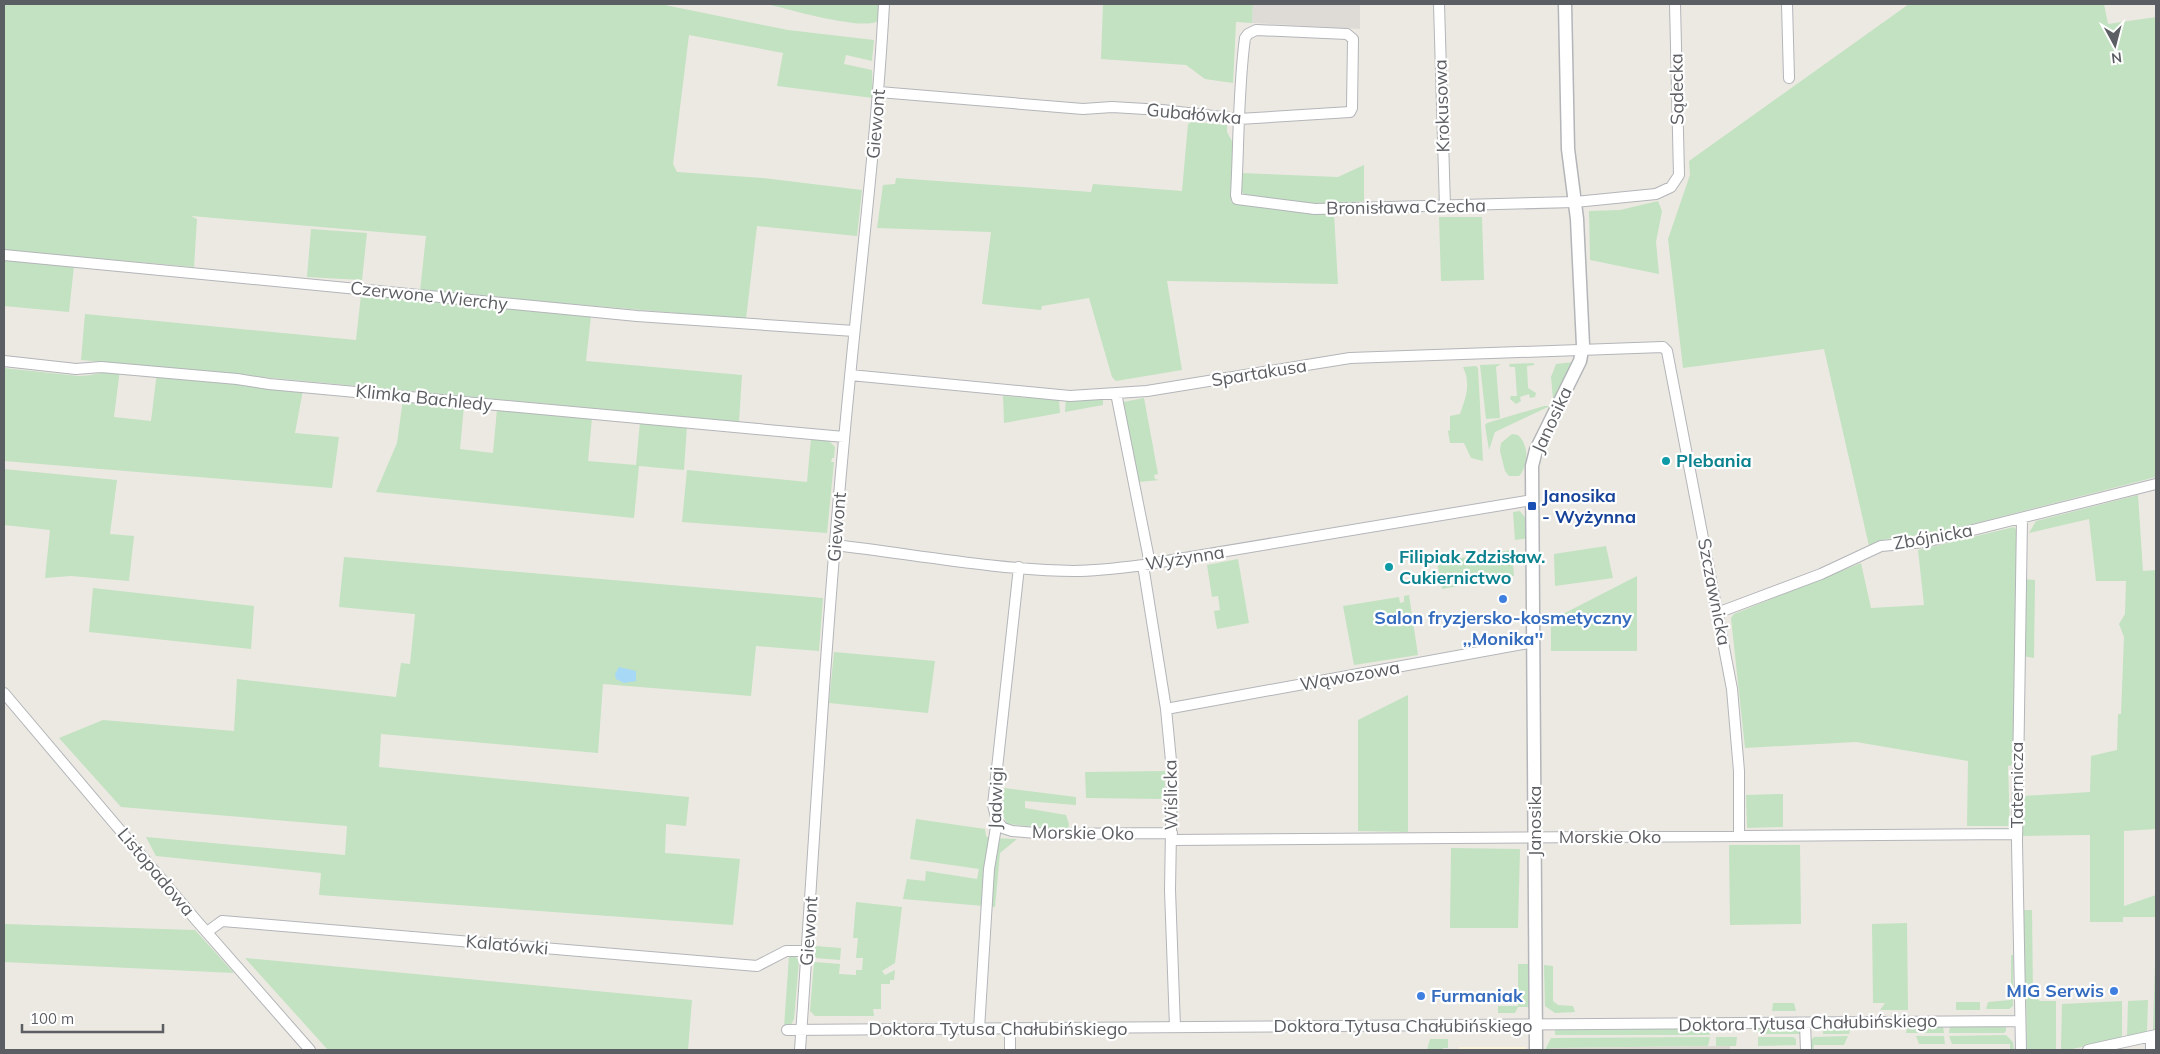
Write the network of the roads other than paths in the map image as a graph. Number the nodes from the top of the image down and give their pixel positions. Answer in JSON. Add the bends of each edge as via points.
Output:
{"nodes":[{"id":1,"x":884,"y":4,"type":"edge"},
{"id":2,"x":1439,"y":4,"type":"edge"},
{"id":3,"x":1565,"y":4,"type":"edge"},
{"id":4,"x":1676,"y":4,"type":"edge"},
{"id":5,"x":1787,"y":4,"type":"edge"},
{"id":6,"x":1789,"y":78,"type":"dead end"},
{"id":7,"x":879,"y":92,"type":"junction"},
{"id":8,"x":1239,"y":119,"type":"junction"},
{"id":9,"x":1679,"y":175,"type":"joint"},
{"id":10,"x":1575,"y":202,"type":"junction"},
{"id":11,"x":1445,"y":208,"type":"junction"},
{"id":12,"x":4,"y":255,"type":"edge"},
{"id":13,"x":854,"y":331,"type":"junction"},
{"id":14,"x":1582,"y":351,"type":"junction"},
{"id":15,"x":1667,"y":351,"type":"joint"},
{"id":16,"x":4,"y":361,"type":"edge"},
{"id":17,"x":850,"y":375,"type":"junction"},
{"id":18,"x":1116,"y":393,"type":"junction"},
{"id":19,"x":844,"y":437,"type":"junction"},
{"id":20,"x":2156,"y":484,"type":"edge"},
{"id":21,"x":1532,"y":500,"type":"junction"},
{"id":22,"x":2022,"y":519,"type":"junction"},
{"id":23,"x":835,"y":545,"type":"junction"},
{"id":24,"x":1146,"y":565,"type":"junction"},
{"id":25,"x":1019,"y":567,"type":"junction"},
{"id":26,"x":1717,"y":613,"type":"junction"},
{"id":27,"x":1534,"y":642,"type":"junction"},
{"id":28,"x":4,"y":692,"type":"edge"},
{"id":29,"x":1166,"y":709,"type":"junction"},
{"id":30,"x":997,"y":821,"type":"junction"},
{"id":31,"x":2017,"y":834,"type":"junction"},
{"id":32,"x":1740,"y":836,"type":"junction"},
{"id":33,"x":1172,"y":837,"type":"junction"},
{"id":34,"x":1535,"y":837,"type":"junction"},
{"id":35,"x":207,"y":932,"type":"junction"},
{"id":36,"x":807,"y":951,"type":"junction"},
{"id":37,"x":2020,"y":1021,"type":"junction"},
{"id":38,"x":1805,"y":1023,"type":"junction"},
{"id":39,"x":1536,"y":1026,"type":"junction"},
{"id":40,"x":1175,"y":1028,"type":"junction"},
{"id":41,"x":801,"y":1029,"type":"junction"},
{"id":42,"x":979,"y":1029,"type":"junction"},
{"id":43,"x":1010,"y":1029,"type":"junction"},
{"id":44,"x":787,"y":1030,"type":"dead end"},
{"id":45,"x":2154,"y":1036,"type":"edge"},
{"id":46,"x":310,"y":1050,"type":"edge"},
{"id":47,"x":800,"y":1050,"type":"edge"},
{"id":48,"x":1010,"y":1050,"type":"edge"},
{"id":49,"x":1536,"y":1050,"type":"edge"},
{"id":50,"x":1806,"y":1050,"type":"edge"},
{"id":51,"x":2020,"y":1050,"type":"edge"},
{"id":52,"x":2088,"y":1050,"type":"edge"},
{"id":53,"x":2151,"y":1050,"type":"edge"}],
"edges":[{"from":1,"to":7,"type":"street","name":"Giewont"},
{"from":2,"to":11,"type":"street","name":"Krokusowa"},
{"from":3,"to":10,"type":"street","name":"Janosika","via":[[1568,150]]},
{"from":4,"to":9,"type":"street","name":"Sądecka"},
{"from":5,"to":6,"type":"street"},
{"from":7,"to":8,"type":"street","name":"Gubałówka","via":[[1083,109],[1162,110]]},
{"from":7,"to":13,"type":"street","name":"Giewont"},
{"from":8,"to":8,"type":"street","name":"Gubałówka","via":[[1240,77],[1248,34],[1256,30],[1351,36],[1352,111]]},
{"from":8,"to":11,"type":"street","name":"Bronisława Czecha","via":[[1237,199],[1314,209]]},
{"from":9,"to":10,"type":"street","name":"Bronisława Czecha","via":[[1671,188],[1656,194]]},
{"from":10,"to":11,"type":"street","name":"Bronisława Czecha"},
{"from":10,"to":14,"type":"street","name":"Janosika"},
{"from":12,"to":13,"type":"street","name":"Czerwone Wierchy","via":[[637,316]]},
{"from":13,"to":17,"type":"street","name":"Giewont"},
{"from":14,"to":15,"type":"street","name":"Spartakusa","via":[[1658,346]]},
{"from":14,"to":18,"type":"street","name":"Spartakusa","via":[[1350,358]]},
{"from":14,"to":21,"type":"street","name":"Janosika","via":[[1533,459]]},
{"from":15,"to":26,"type":"street","name":"Szczawnicka"},
{"from":16,"to":19,"type":"street","name":"Klimka Bachledy","via":[[237,379]]},
{"from":17,"to":18,"type":"street","name":"Spartakusa","via":[[1070,396]]},
{"from":17,"to":19,"type":"street","name":"Giewont"},
{"from":18,"to":24,"type":"street","name":"Wiślicka"},
{"from":19,"to":23,"type":"street","name":"Giewont"},
{"from":20,"to":22,"type":"street","name":"Zbójnicka"},
{"from":21,"to":24,"type":"street","name":"Wyżynna"},
{"from":21,"to":27,"type":"street","name":"Janosika"},
{"from":22,"to":26,"type":"street","name":"Zbójnicka","via":[[1925,542],[1881,546],[1821,574]]},
{"from":22,"to":31,"type":"street","name":"Taternicza"},
{"from":23,"to":25,"type":"street","name":"Wyżynna"},
{"from":23,"to":36,"type":"street","name":"Giewont"},
{"from":24,"to":25,"type":"street","name":"Wyżynna","via":[[1074,571]]},
{"from":24,"to":29,"type":"street","name":"Wiślicka"},
{"from":25,"to":30,"type":"street","name":"Jadwigi","via":[[993,805]]},
{"from":26,"to":32,"type":"street","name":"Szczawnicka","via":[[1728,661],[1735,716]]},
{"from":27,"to":29,"type":"street","name":"Wąwozowa"},
{"from":27,"to":34,"type":"street","name":"Janosika"},
{"from":28,"to":35,"type":"street","name":"Listopadowa"},
{"from":29,"to":33,"type":"street","name":"Wiślicka","via":[[1172,771]]},
{"from":30,"to":33,"type":"street","name":"Morskie Oko","via":[[1012,831]]},
{"from":30,"to":42,"type":"street","name":"Jadwigi","via":[[989,869]]},
{"from":31,"to":32,"type":"street","name":"Morskie Oko"},
{"from":31,"to":37,"type":"street","name":"Taternicza"},
{"from":32,"to":34,"type":"street","name":"Morskie Oko"},
{"from":33,"to":34,"type":"street","name":"Morskie Oko"},
{"from":33,"to":40,"type":"street","name":"Wiślicka","via":[[1171,942]]},
{"from":34,"to":39,"type":"street","name":"Janosika"},
{"from":35,"to":36,"type":"street","name":"Kalatówki","via":[[222,921],[757,966],[786,951]]},
{"from":35,"to":46,"type":"street","name":"Listopadowa"},
{"from":36,"to":41,"type":"street","name":"Giewont"},
{"from":37,"to":38,"type":"street","name":"Doktora Tytusa Chałubińskiego"},
{"from":37,"to":51,"type":"street","name":"Taternicza"},
{"from":38,"to":39,"type":"street","name":"Doktora Tytusa Chałubińskiego"},
{"from":38,"to":50,"type":"street"},
{"from":39,"to":40,"type":"street","name":"Doktora Tytusa Chałubińskiego"},
{"from":39,"to":49,"type":"street","name":"Janosika"},
{"from":40,"to":43,"type":"street","name":"Doktora Tytusa Chałubińskiego"},
{"from":41,"to":42,"type":"street","name":"Doktora Tytusa Chałubińskiego"},
{"from":41,"to":44,"type":"street","name":"Doktora Tytusa Chałubińskiego"},
{"from":41,"to":47,"type":"street","name":"Giewont"},
{"from":42,"to":43,"type":"street","name":"Doktora Tytusa Chałubińskiego"},
{"from":43,"to":48,"type":"street"},
{"from":45,"to":52,"type":"street"},
{"from":45,"to":53,"type":"street"}]}
